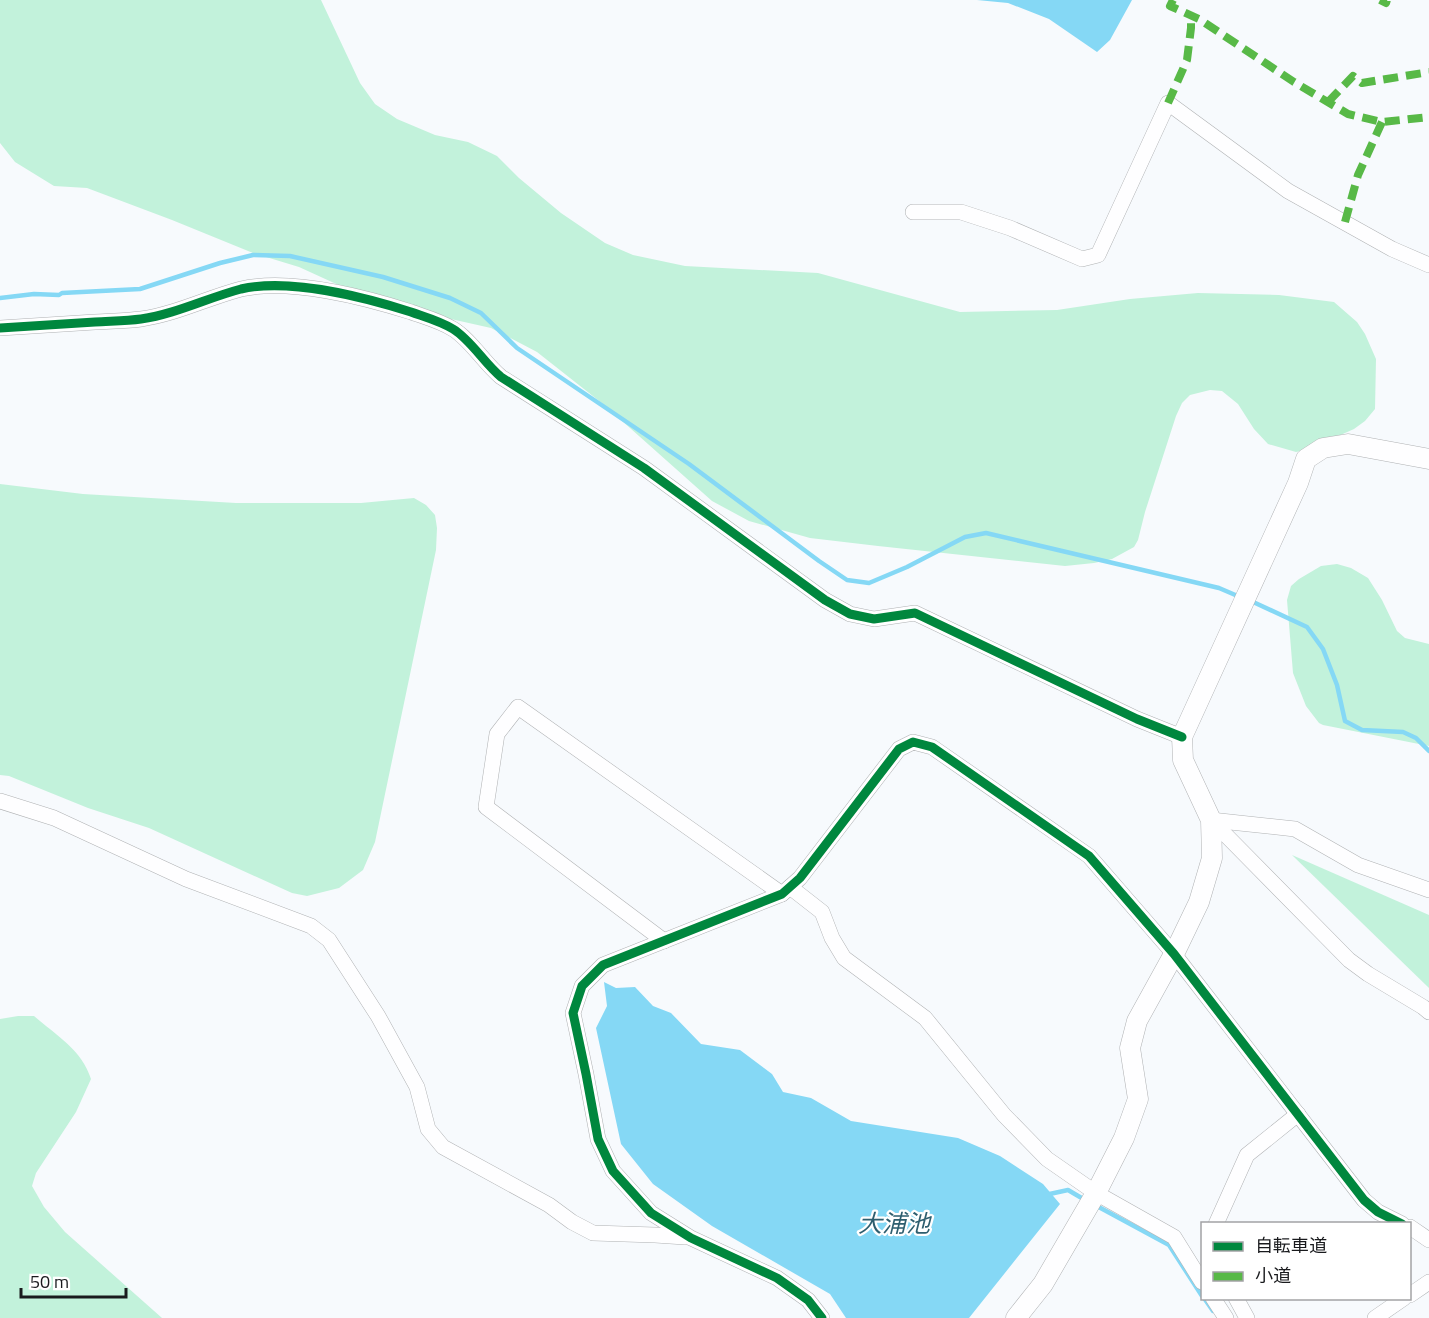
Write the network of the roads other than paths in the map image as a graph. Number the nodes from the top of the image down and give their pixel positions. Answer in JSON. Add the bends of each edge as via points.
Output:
{"nodes":[{"id":1,"x":913,"y":212,"type":"dead end"},
{"id":2,"x":1429,"y":265,"type":"edge"},
{"id":3,"x":0,"y":328,"type":"edge"},
{"id":4,"x":1429,"y":459,"type":"edge"},
{"id":5,"x":1182,"y":737,"type":"junction"},
{"id":6,"x":0,"y":801,"type":"edge"},
{"id":7,"x":1211,"y":820,"type":"junction"},
{"id":8,"x":786,"y":891,"type":"junction"},
{"id":9,"x":1429,"y":891,"type":"edge"},
{"id":10,"x":664,"y":941,"type":"junction"},
{"id":11,"x":1174,"y":954,"type":"junction"},
{"id":12,"x":1429,"y":1012,"type":"edge"},
{"id":13,"x":1298,"y":1114,"type":"junction"},
{"id":14,"x":1096,"y":1193,"type":"junction"},
{"id":15,"x":1217,"y":1222,"type":"edge"},
{"id":16,"x":1398,"y":1222,"type":"edge"},
{"id":17,"x":1411,"y":1228,"type":"edge"},
{"id":18,"x":691,"y":1238,"type":"junction"},
{"id":19,"x":1429,"y":1240,"type":"edge"},
{"id":20,"x":1201,"y":1279,"type":"edge"},
{"id":21,"x":1429,"y":1282,"type":"edge"},
{"id":22,"x":1411,"y":1294,"type":"edge"},
{"id":23,"x":1214,"y":1300,"type":"edge"},
{"id":24,"x":1237,"y":1300,"type":"edge"},
{"id":25,"x":1402,"y":1300,"type":"edge"},
{"id":26,"x":822,"y":1318,"type":"edge"},
{"id":27,"x":1016,"y":1318,"type":"edge"},
{"id":28,"x":1226,"y":1318,"type":"edge"},
{"id":29,"x":1247,"y":1318,"type":"edge"},
{"id":30,"x":1375,"y":1318,"type":"edge"}],
"edges":[{"from":1,"to":2,"type":"street","via":[[961,212],[1082,259],[1098,255],[1168,102],[1288,191],[1392,249]]},
{"from":3,"to":5,"type":"street","via":[[141,319],[242,289],[269,286],[317,289],[378,301],[435,320],[461,335],[501,377],[644,468],[833,605],[850,614],[874,619],[915,613]]},
{"from":4,"to":5,"type":"street","via":[[1348,444],[1323,448],[1305,459],[1298,483]]},
{"from":5,"to":7,"type":"street","via":[[1183,760]]},
{"from":6,"to":18,"type":"street","via":[[54,818],[186,879],[311,926],[328,940],[378,1016],[417,1087],[428,1129],[443,1147],[593,1233]]},
{"from":7,"to":9,"type":"street","via":[[1295,830],[1358,865]]},
{"from":7,"to":11,"type":"street","via":[[1212,858],[1199,902]]},
{"from":7,"to":12,"type":"street","via":[[1349,960]]},
{"from":8,"to":10,"type":"street"},
{"from":8,"to":10,"type":"street","via":[[518,706],[497,734],[486,807]]},
{"from":8,"to":11,"type":"street","via":[[899,748],[913,742],[932,747],[1089,856]]},
{"from":8,"to":14,"type":"street","via":[[822,912],[844,958],[925,1018],[1004,1114],[1047,1159]]},
{"from":10,"to":18,"type":"street","via":[[603,964],[582,986],[573,1013],[598,1139],[614,1171],[651,1213]]},
{"from":11,"to":13,"type":"street"},
{"from":11,"to":14,"type":"street","via":[[1137,1021],[1130,1048],[1138,1100]]},
{"from":13,"to":15,"type":"street","via":[[1246,1155]]},
{"from":13,"to":16,"type":"street","via":[[1364,1200]]},
{"from":14,"to":20,"type":"street","via":[[1174,1237]]},
{"from":14,"to":27,"type":"street","via":[[1043,1284]]},
{"from":17,"to":19,"type":"street"},
{"from":18,"to":26,"type":"street","via":[[777,1278],[808,1300]]},
{"from":21,"to":22,"type":"street"},
{"from":23,"to":28,"type":"street"},
{"from":24,"to":29,"type":"street"},
{"from":25,"to":30,"type":"street"}]}
